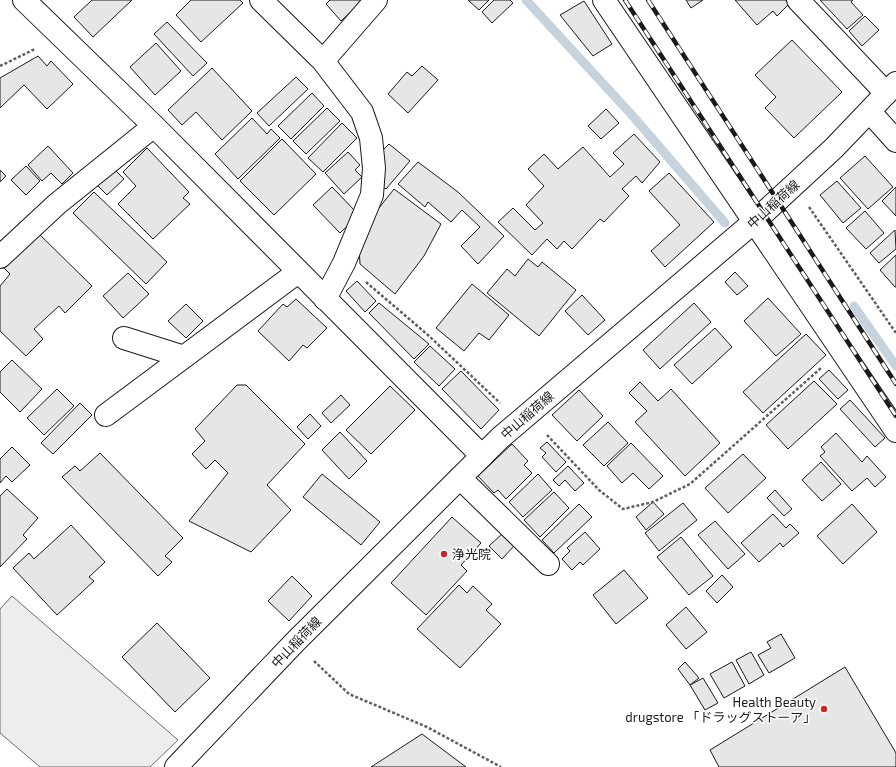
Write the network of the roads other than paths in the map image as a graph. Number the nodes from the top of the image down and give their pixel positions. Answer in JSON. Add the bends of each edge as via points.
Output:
{"nodes":[{"id":1,"x":24,"y":0,"type":"edge"},
{"id":2,"x":261,"y":0,"type":"edge"},
{"id":3,"x":376,"y":0,"type":"edge"},
{"id":4,"x":604,"y":0,"type":"edge"},
{"id":5,"x":798,"y":0,"type":"edge"},
{"id":6,"x":323,"y":61,"type":"junction"},
{"id":7,"x":891,"y":88,"type":"edge"},
{"id":8,"x":870,"y":112,"type":"junction"},
{"id":9,"x":154,"y":126,"type":"junction"},
{"id":10,"x":896,"y":141,"type":"edge"},
{"id":11,"x":755,"y":221,"type":"junction"},
{"id":12,"x":0,"y":257,"type":"edge"},
{"id":13,"x":298,"y":272,"type":"junction"},
{"id":14,"x":325,"y":299,"type":"junction"},
{"id":15,"x":124,"y":338,"type":"dead end"},
{"id":16,"x":184,"y":357,"type":"junction"},
{"id":17,"x":106,"y":415,"type":"dead end"},
{"id":18,"x":896,"y":431,"type":"edge"},
{"id":19,"x":482,"y":456,"type":"junction"},
{"id":20,"x":460,"y":478,"type":"junction"},
{"id":21,"x":548,"y":564,"type":"dead end"},
{"id":22,"x":176,"y":767,"type":"edge"}],
"edges":[{"from":1,"to":9,"type":"street"},
{"from":2,"to":6,"type":"street"},
{"from":3,"to":6,"type":"street"},
{"from":4,"to":11,"type":"street"},
{"from":5,"to":7,"type":"street"},
{"from":6,"to":14,"type":"street","via":[[362,112],[371,138],[374,168],[372,195],[344,263]]},
{"from":7,"to":8,"type":"street","name":"中山稲荷線"},
{"from":8,"to":10,"type":"street"},
{"from":8,"to":11,"type":"street","name":"中山稲荷線"},
{"from":9,"to":12,"type":"street","via":[[56,204]]},
{"from":9,"to":13,"type":"street"},
{"from":11,"to":18,"type":"street"},
{"from":11,"to":19,"type":"street","name":"中山稲荷線","via":[[523,418]]},
{"from":13,"to":14,"type":"street"},
{"from":13,"to":16,"type":"street"},
{"from":14,"to":19,"type":"street"},
{"from":15,"to":16,"type":"street"},
{"from":16,"to":17,"type":"street"},
{"from":19,"to":20,"type":"street","name":"中山稲荷線"},
{"from":20,"to":21,"type":"street"},
{"from":20,"to":22,"type":"street","name":"中山稲荷線","via":[[295,642]]}]}
